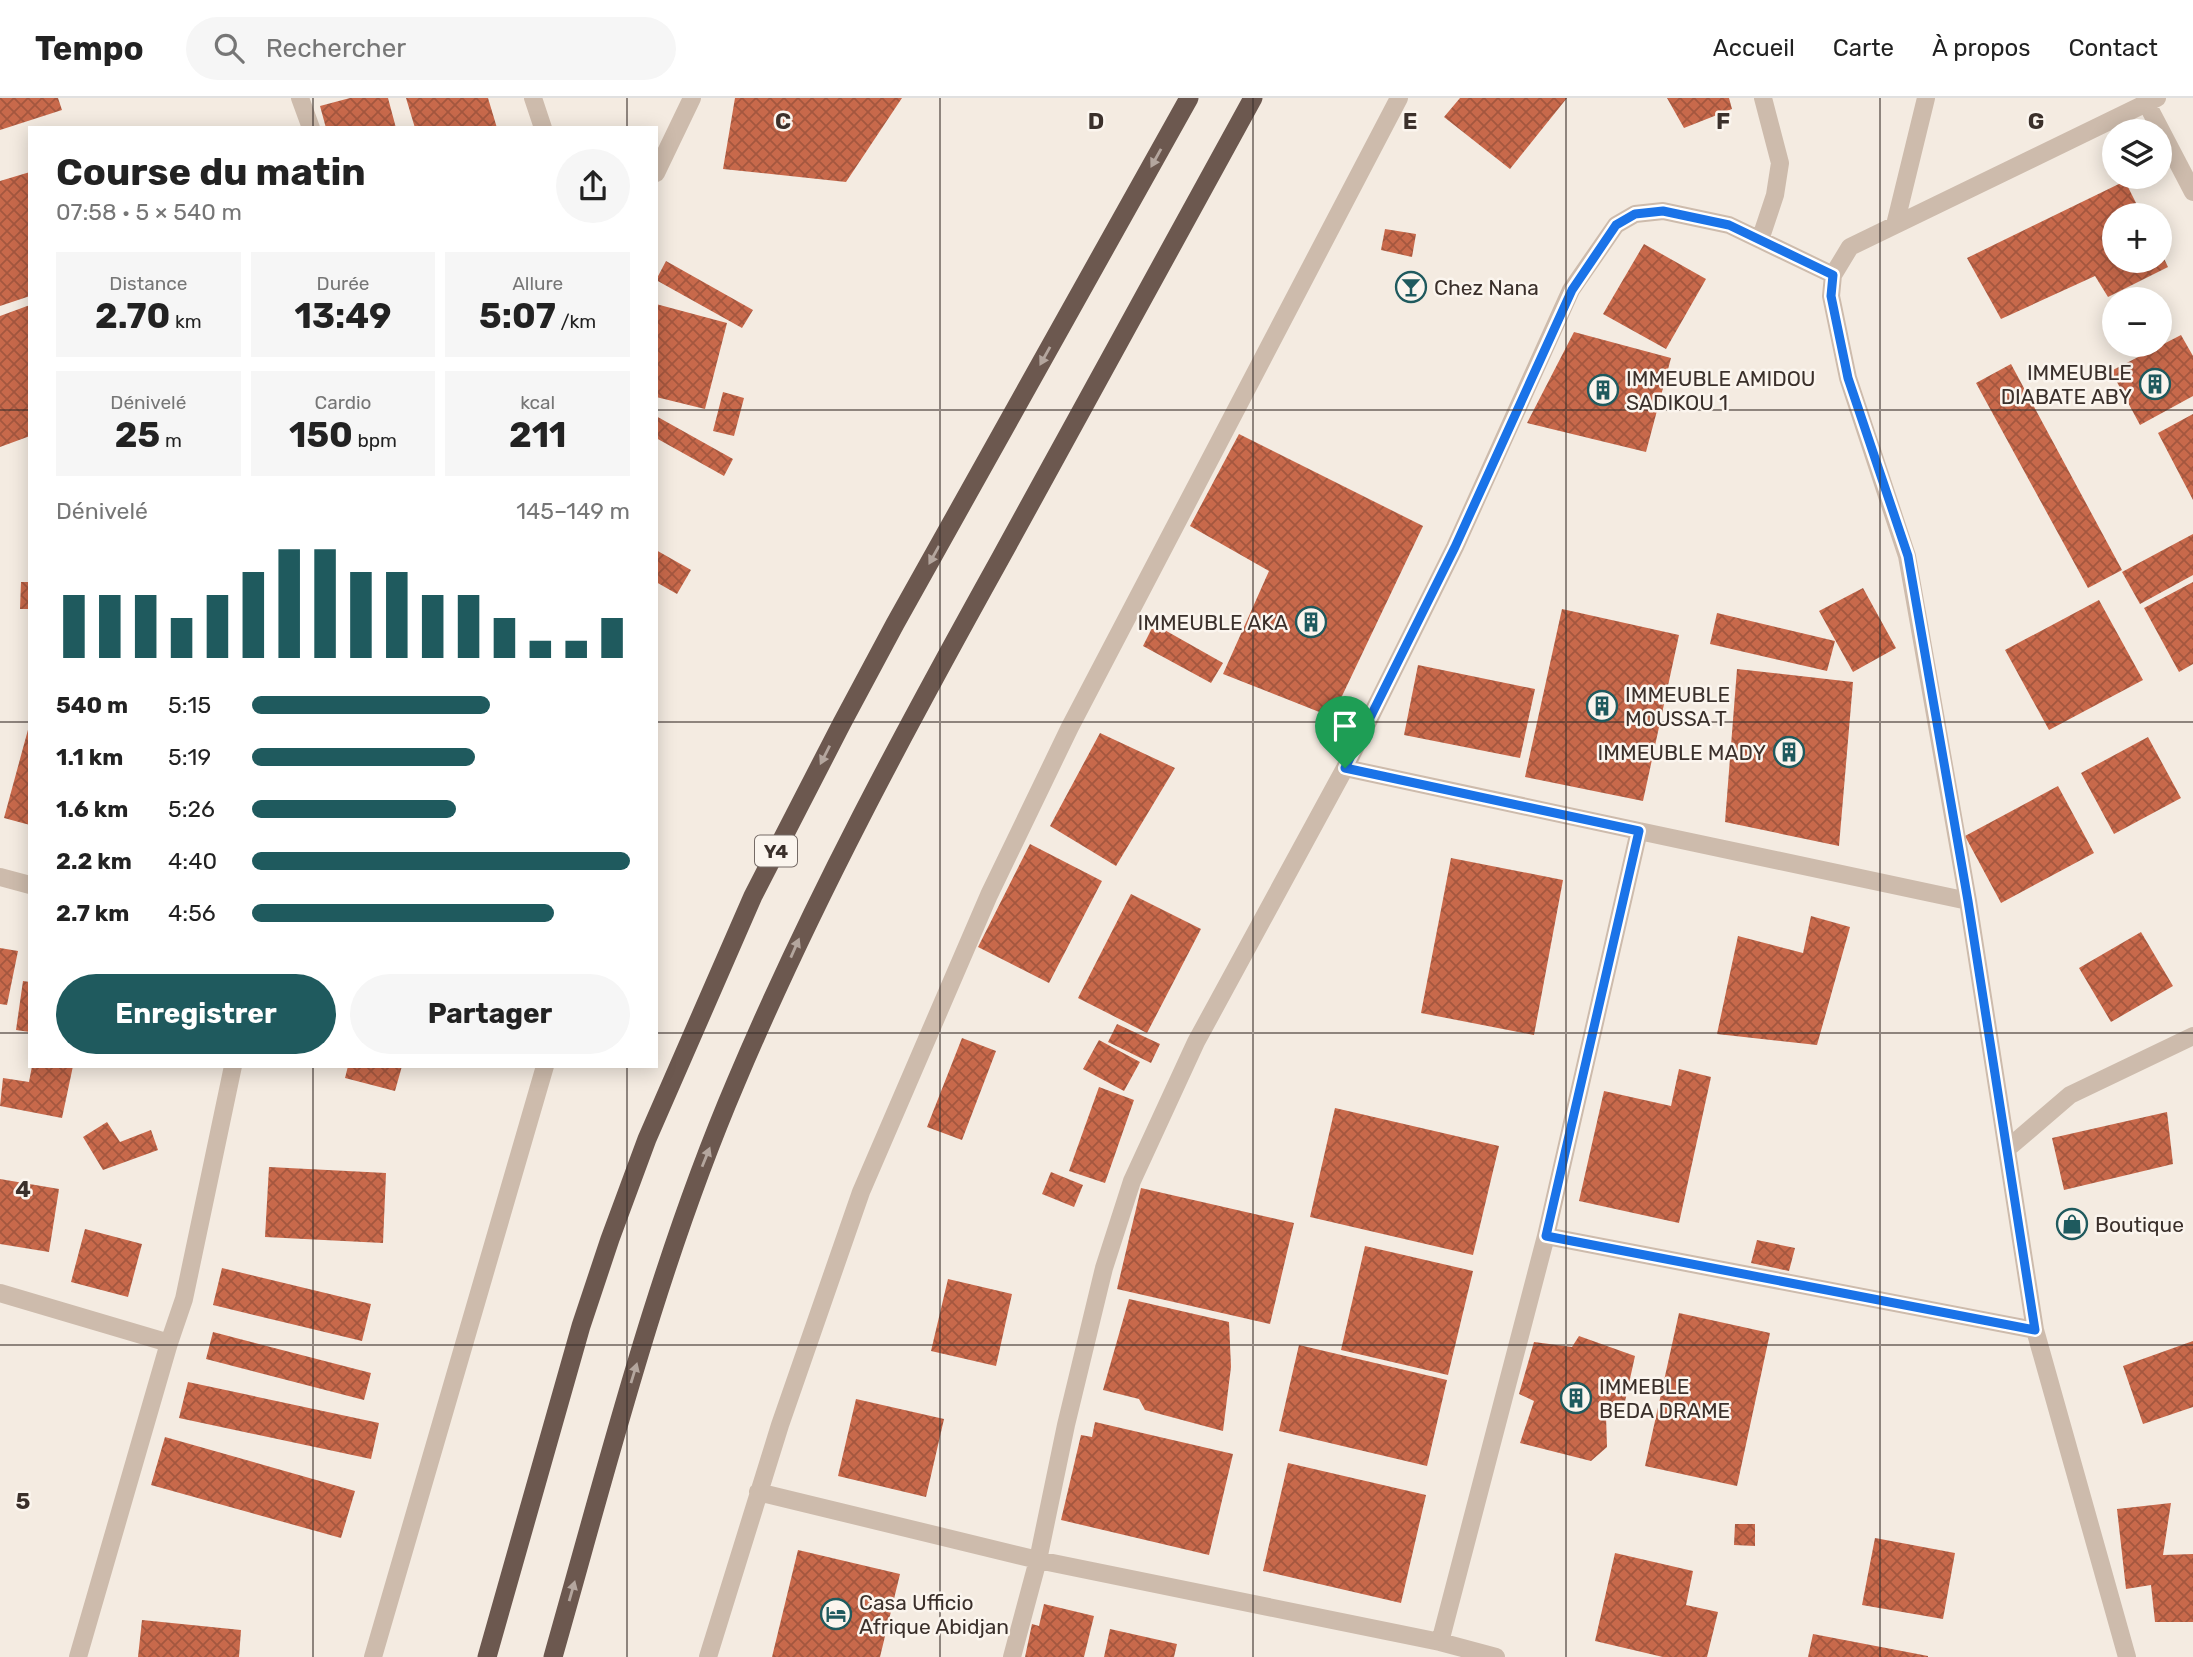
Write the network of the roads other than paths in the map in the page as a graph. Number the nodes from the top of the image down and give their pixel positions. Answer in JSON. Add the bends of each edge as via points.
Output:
{"nodes":[{"id":1,"x":300,"y":98,"type":"edge"},
{"id":2,"x":533,"y":98,"type":"edge"},
{"id":3,"x":692,"y":98,"type":"edge"},
{"id":4,"x":1189,"y":98,"type":"edge"},
{"id":5,"x":1254,"y":98,"type":"edge"},
{"id":6,"x":1399,"y":98,"type":"edge"},
{"id":7,"x":1763,"y":98,"type":"edge"},
{"id":8,"x":1926,"y":98,"type":"edge"},
{"id":9,"x":2152,"y":101,"type":"edge"},
{"id":10,"x":309,"y":126,"type":"edge"},
{"id":11,"x":542,"y":126,"type":"edge"},
{"id":12,"x":658,"y":169,"type":"edge"},
{"id":13,"x":2193,"y":192,"type":"edge"},
{"id":14,"x":1895,"y":225,"type":"junction"},
{"id":15,"x":1760,"y":240,"type":"junction"},
{"id":16,"x":1833,"y":275,"type":"junction"},
{"id":17,"x":1345,"y":768,"type":"junction"},
{"id":18,"x":1639,"y":831,"type":"junction"},
{"id":19,"x":0,"y":877,"type":"edge"},
{"id":20,"x":28,"y":884,"type":"edge"},
{"id":21,"x":1968,"y":901,"type":"junction"},
{"id":22,"x":2193,"y":1036,"type":"edge"},
{"id":23,"x":233,"y":1068,"type":"edge"},
{"id":24,"x":544,"y":1068,"type":"edge"},
{"id":25,"x":2007,"y":1149,"type":"junction"},
{"id":26,"x":1546,"y":1236,"type":"junction"},
{"id":27,"x":0,"y":1293,"type":"edge"},
{"id":28,"x":2035,"y":1330,"type":"junction"},
{"id":29,"x":169,"y":1343,"type":"junction"},
{"id":30,"x":758,"y":1492,"type":"junction"},
{"id":31,"x":1038,"y":1560,"type":"junction"},
{"id":32,"x":1440,"y":1642,"type":"junction"},
{"id":33,"x":78,"y":1657,"type":"edge"},
{"id":34,"x":373,"y":1657,"type":"edge"},
{"id":35,"x":487,"y":1657,"type":"edge"},
{"id":36,"x":553,"y":1657,"type":"edge"},
{"id":37,"x":708,"y":1657,"type":"edge"},
{"id":38,"x":1012,"y":1657,"type":"edge"},
{"id":39,"x":1496,"y":1657,"type":"edge"},
{"id":40,"x":2127,"y":1657,"type":"edge"}],
"edges":[{"from":1,"to":10,"type":"street"},
{"from":2,"to":11,"type":"street"},
{"from":3,"to":12,"type":"street"},
{"from":4,"to":35,"type":"highway","number":"Y4","one_way":true,"via":[[889,635],[753,896],[610,1239]]},
{"from":36,"to":5,"type":"highway","one_way":true,"via":[[617,1429],[689,1199],[809,918],[894,752]]},
{"from":6,"to":30,"type":"street","via":[[1077,715],[989,895],[861,1192]]},
{"from":7,"to":15,"type":"street","via":[[1780,163]]},
{"from":8,"to":14,"type":"street"},
{"from":9,"to":13,"type":"street"},
{"from":9,"to":14,"type":"street"},
{"from":14,"to":16,"type":"street","via":[[1850,247]]},
{"from":15,"to":16,"type":"street"},
{"from":15,"to":17,"type":"street","via":[[1729,225],[1663,211],[1635,214],[1616,225],[1572,290],[1455,547]]},
{"from":16,"to":21,"type":"street","via":[[1831,296],[1848,378],[1908,556]]},
{"from":17,"to":18,"type":"street"},
{"from":17,"to":31,"type":"street","via":[[1196,1042],[1132,1181],[1104,1268]]},
{"from":18,"to":21,"type":"street"},
{"from":18,"to":26,"type":"street"},
{"from":19,"to":20,"type":"street"},
{"from":21,"to":25,"type":"street"},
{"from":22,"to":25,"type":"street","via":[[2070,1095]]},
{"from":23,"to":29,"type":"street","via":[[184,1299]]},
{"from":24,"to":34,"type":"street"},
{"from":25,"to":28,"type":"street"},
{"from":26,"to":28,"type":"street"},
{"from":26,"to":32,"type":"street"},
{"from":27,"to":29,"type":"street"},
{"from":28,"to":40,"type":"street"},
{"from":29,"to":33,"type":"street"},
{"from":30,"to":31,"type":"street"},
{"from":30,"to":37,"type":"street"},
{"from":31,"to":32,"type":"street"},
{"from":31,"to":38,"type":"street"},
{"from":32,"to":39,"type":"street"}]}
